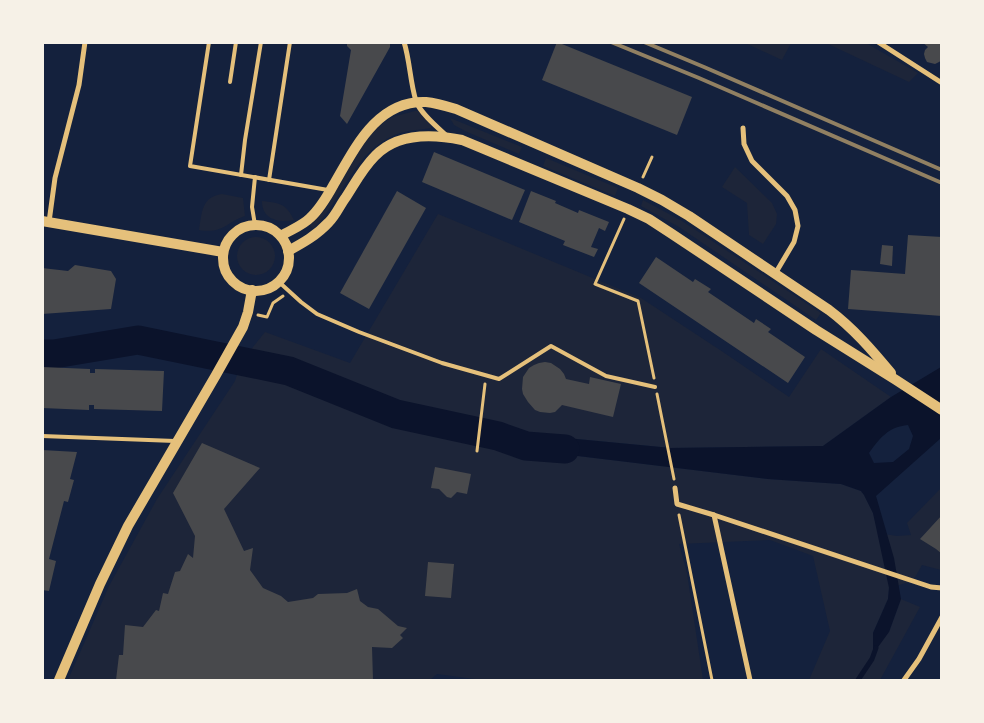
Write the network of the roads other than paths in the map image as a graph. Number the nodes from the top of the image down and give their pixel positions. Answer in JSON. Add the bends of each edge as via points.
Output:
{"nodes":[{"id":1,"x":85,"y":42,"type":"edge"},
{"id":2,"x":209,"y":42,"type":"edge"},
{"id":3,"x":236,"y":42,"type":"edge"},
{"id":4,"x":261,"y":42,"type":"edge"},
{"id":5,"x":290,"y":42,"type":"edge"},
{"id":6,"x":404,"y":42,"type":"edge"},
{"id":7,"x":878,"y":42,"type":"edge"},
{"id":8,"x":230,"y":82,"type":"dead end"},
{"id":9,"x":942,"y":83,"type":"edge"},
{"id":10,"x":416,"y":102,"type":"junction"},
{"id":11,"x":743,"y":128,"type":"dead end"},
{"id":12,"x":447,"y":137,"type":"junction"},
{"id":13,"x":241,"y":175,"type":"junction"},
{"id":14,"x":255,"y":177,"type":"junction"},
{"id":15,"x":269,"y":180,"type":"junction"},
{"id":16,"x":330,"y":191,"type":"junction"},
{"id":17,"x":46,"y":221,"type":"edge"},
{"id":18,"x":254,"y":225,"type":"junction"},
{"id":19,"x":281,"y":236,"type":"junction"},
{"id":20,"x":288,"y":251,"type":"junction"},
{"id":21,"x":224,"y":252,"type":"junction"},
{"id":22,"x":775,"y":274,"type":"junction"},
{"id":23,"x":279,"y":282,"type":"junction"},
{"id":24,"x":252,"y":290,"type":"junction"},
{"id":25,"x":896,"y":380,"type":"junction"},
{"id":26,"x":655,"y":387,"type":"road end"},
{"id":27,"x":942,"y":410,"type":"edge"},
{"id":28,"x":42,"y":436,"type":"edge"},
{"id":29,"x":177,"y":441,"type":"junction"},
{"id":30,"x":675,"y":488,"type":"road end"},
{"id":31,"x":714,"y":515,"type":"junction"},
{"id":32,"x":942,"y":588,"type":"edge"},
{"id":33,"x":942,"y":617,"type":"edge"},
{"id":34,"x":58,"y":680,"type":"edge"},
{"id":35,"x":750,"y":680,"type":"edge"},
{"id":36,"x":904,"y":680,"type":"edge"}],
"edges":[{"from":1,"to":17,"type":"street","via":[[79,85]]},
{"from":2,"to":13,"type":"lane","via":[[190,166]]},
{"from":3,"to":8,"type":"lane"},
{"from":4,"to":13,"type":"lane"},
{"from":5,"to":15,"type":"lane"},
{"from":6,"to":10,"type":"street"},
{"from":7,"to":9,"type":"street"},
{"from":10,"to":12,"type":"street"},
{"from":10,"to":16,"type":"main road","via":[[391,110],[368,130]]},
{"from":10,"to":22,"type":"main road","via":[[456,109],[638,188],[689,216]]},
{"from":11,"to":22,"type":"street","via":[[744,144],[752,162],[787,196],[795,210],[798,226],[794,242]]},
{"from":12,"to":20,"type":"main road","via":[[432,136],[390,144],[367,166],[331,220],[312,238]]},
{"from":12,"to":25,"type":"main road","via":[[462,140],[649,219]]},
{"from":13,"to":14,"type":"lane"},
{"from":14,"to":15,"type":"lane"},
{"from":14,"to":18,"type":"lane"},
{"from":15,"to":16,"type":"lane"},
{"from":16,"to":19,"type":"main road","via":[[311,218]]},
{"from":17,"to":21,"type":"main road"},
{"from":18,"to":19,"type":"main road","via":[[269,227]]},
{"from":18,"to":21,"type":"main road","via":[[234,233]]},
{"from":19,"to":20,"type":"main road"},
{"from":20,"to":23,"type":"main road","via":[[288,268]]},
{"from":21,"to":24,"type":"main road","via":[[227,274],[240,286]]},
{"from":22,"to":25,"type":"main road","via":[[843,321]]},
{"from":23,"to":24,"type":"main road","via":[[266,289]]},
{"from":23,"to":26,"type":"lane","via":[[317,314],[442,363],[499,380],[551,346],[606,376]]},
{"from":24,"to":29,"type":"main road","via":[[240,333]]},
{"from":25,"to":27,"type":"main road"},
{"from":28,"to":29,"type":"lane"},
{"from":29,"to":34,"type":"main road","via":[[128,526]]},
{"from":30,"to":31,"type":"street","via":[[677,504]]},
{"from":31,"to":32,"type":"street","via":[[930,587]]},
{"from":31,"to":35,"type":"street"},
{"from":33,"to":36,"type":"street"}]}
